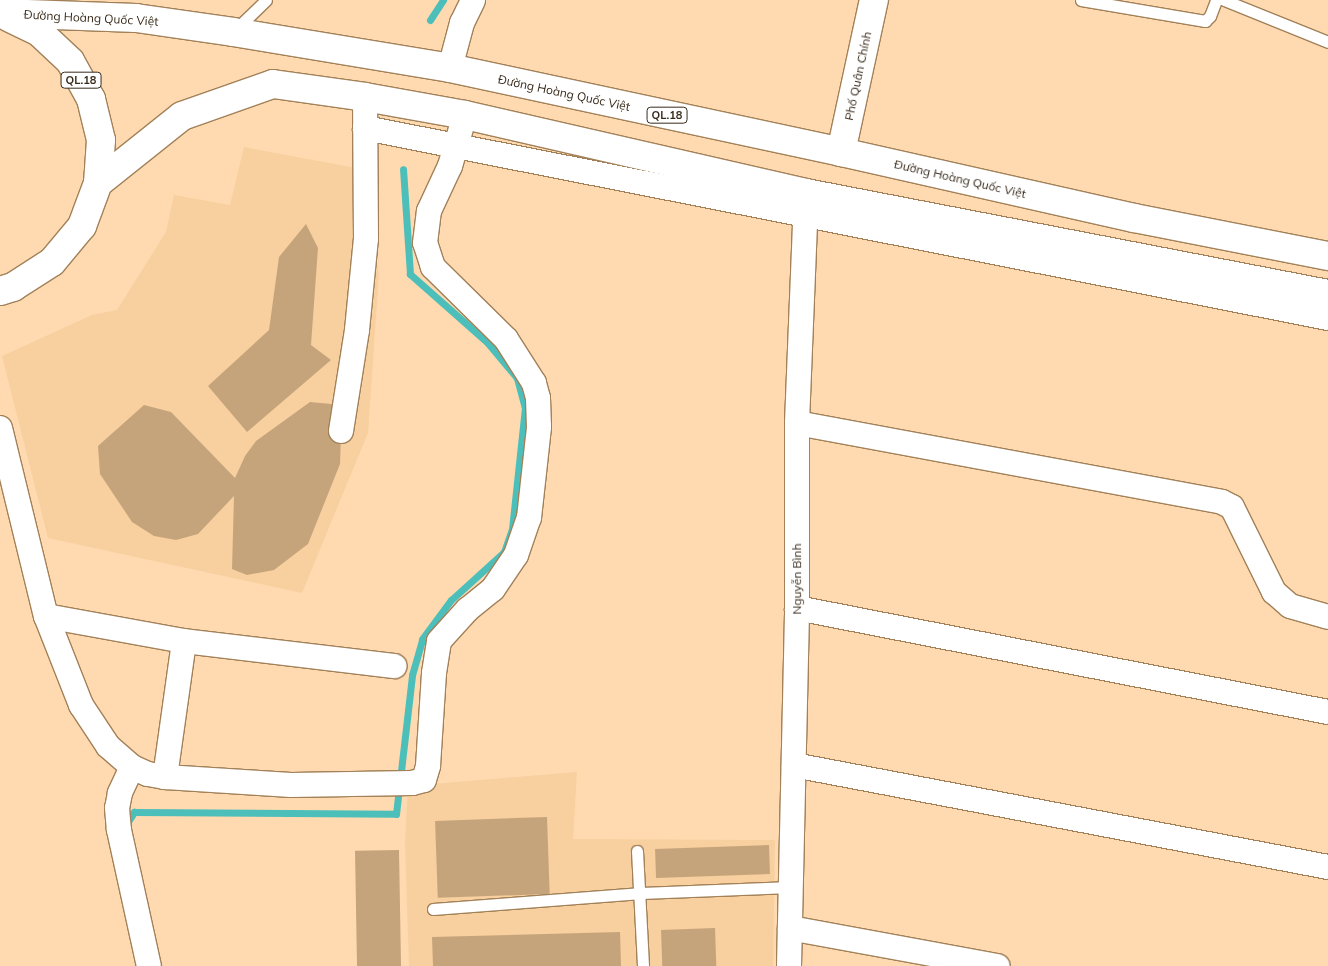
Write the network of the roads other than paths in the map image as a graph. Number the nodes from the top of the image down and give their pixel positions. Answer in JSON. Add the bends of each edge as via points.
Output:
{"nodes":[{"id":1,"x":266,"y":0,"type":"edge"},
{"id":2,"x":473,"y":0,"type":"edge"},
{"id":3,"x":874,"y":0,"type":"edge"},
{"id":4,"x":1081,"y":0,"type":"edge"},
{"id":5,"x":1216,"y":0,"type":"edge"},
{"id":6,"x":1224,"y":0,"type":"edge"},
{"id":7,"x":138,"y":9,"type":"edge"},
{"id":8,"x":0,"y":13,"type":"edge"},
{"id":9,"x":233,"y":32,"type":"junction"},
{"id":10,"x":1328,"y":42,"type":"edge"},
{"id":11,"x":450,"y":68,"type":"junction"},
{"id":12,"x":365,"y":96,"type":"junction"},
{"id":13,"x":465,"y":115,"type":"junction"},
{"id":14,"x":365,"y":128,"type":"junction"},
{"id":15,"x":456,"y":146,"type":"junction"},
{"id":16,"x":841,"y":152,"type":"junction"},
{"id":17,"x":98,"y":183,"type":"junction"},
{"id":18,"x":806,"y":204,"type":"junction"},
{"id":19,"x":1328,"y":256,"type":"edge"},
{"id":20,"x":0,"y":290,"type":"edge"},
{"id":21,"x":1328,"y":294,"type":"edge"},
{"id":22,"x":1328,"y":318,"type":"edge"},
{"id":23,"x":797,"y":423,"type":"junction"},
{"id":24,"x":0,"y":428,"type":"edge"},
{"id":25,"x":341,"y":431,"type":"dead end"},
{"id":26,"x":797,"y":608,"type":"junction"},
{"id":27,"x":46,"y":616,"type":"junction"},
{"id":28,"x":1328,"y":617,"type":"edge"},
{"id":29,"x":184,"y":642,"type":"junction"},
{"id":30,"x":395,"y":666,"type":"dead end"},
{"id":31,"x":1328,"y":712,"type":"edge"},
{"id":32,"x":794,"y":765,"type":"junction"},
{"id":33,"x":132,"y":767,"type":"junction"},
{"id":34,"x":165,"y":776,"type":"junction"},
{"id":35,"x":637,"y":851,"type":"dead end"},
{"id":36,"x":1328,"y":868,"type":"edge"},
{"id":37,"x":791,"y":886,"type":"junction"},
{"id":38,"x":641,"y":893,"type":"junction"},
{"id":39,"x":432,"y":909,"type":"dead end"},
{"id":40,"x":790,"y":928,"type":"junction"},
{"id":41,"x":149,"y":966,"type":"edge"},
{"id":42,"x":643,"y":966,"type":"edge"},
{"id":43,"x":790,"y":966,"type":"edge"},
{"id":44,"x":998,"y":966,"type":"edge"}],
"edges":[{"from":1,"to":9,"type":"lane"},
{"from":2,"to":11,"type":"street","via":[[462,24]]},
{"from":3,"to":16,"type":"main road","name":"Phố Quân Chính"},
{"from":4,"to":5,"type":"lane","via":[[1205,21]]},
{"from":6,"to":10,"type":"lane"},
{"from":7,"to":8,"type":"main road","name":"Đường Hoàng Quốc Việt","number":"QL.18"},
{"from":7,"to":9,"type":"main road","name":"Đường Hoàng Quốc Việt","number":"QL.18"},
{"from":8,"to":17,"type":"main road","number":"QL.18","via":[[38,32],[70,61],[79,76],[91,99],[101,140]]},
{"from":9,"to":11,"type":"main road","name":"Đường Hoàng Quốc Việt","number":"QL.18"},
{"from":11,"to":16,"type":"main road","name":"Đường Hoàng Quốc Việt","number":"QL.18"},
{"from":12,"to":13,"type":"main road"},
{"from":12,"to":14,"type":"street"},
{"from":12,"to":17,"type":"main road","via":[[273,84],[182,116]]},
{"from":13,"to":15,"type":"street"},
{"from":13,"to":18,"type":"main road"},
{"from":14,"to":15,"type":"street"},
{"from":14,"to":25,"type":"street","via":[[366,239],[357,330]]},
{"from":15,"to":18,"type":"street"},
{"from":15,"to":34,"type":"street","via":[[429,211],[425,243],[433,267],[506,339],[534,383],[539,428],[529,518],[516,555],[493,589],[467,610],[439,641],[424,780],[388,784],[291,785]]},
{"from":16,"to":19,"type":"main road","name":"Đường Hoàng Quốc Việt","number":"QL.18","via":[[1134,218]]},
{"from":17,"to":20,"type":"main road","number":"QL.18","via":[[82,226],[52,262],[13,287]]},
{"from":18,"to":21,"type":"main road"},
{"from":18,"to":22,"type":"street"},
{"from":18,"to":23,"type":"street","name":"Nguyễn Bình"},
{"from":23,"to":26,"type":"street","name":"Nguyễn Bình"},
{"from":23,"to":28,"type":"street","via":[[1222,502],[1232,507],[1274,592],[1290,606]]},
{"from":24,"to":27,"type":"street"},
{"from":26,"to":31,"type":"street"},
{"from":26,"to":32,"type":"street","name":"Nguyễn Bình"},
{"from":27,"to":29,"type":"street"},
{"from":27,"to":33,"type":"street","via":[[81,705],[108,746]]},
{"from":29,"to":30,"type":"street"},
{"from":29,"to":34,"type":"street"},
{"from":32,"to":36,"type":"street"},
{"from":32,"to":37,"type":"street","name":"Nguyễn Bình"},
{"from":33,"to":34,"type":"street","via":[[148,774]]},
{"from":33,"to":41,"type":"street","via":[[120,793],[117,815]]},
{"from":35,"to":38,"type":"lane"},
{"from":37,"to":38,"type":"lane"},
{"from":37,"to":40,"type":"street","name":"Nguyễn Bình"},
{"from":38,"to":39,"type":"lane"},
{"from":38,"to":42,"type":"lane"},
{"from":40,"to":43,"type":"street","name":"Nguyễn Bình"},
{"from":40,"to":44,"type":"street"}]}
